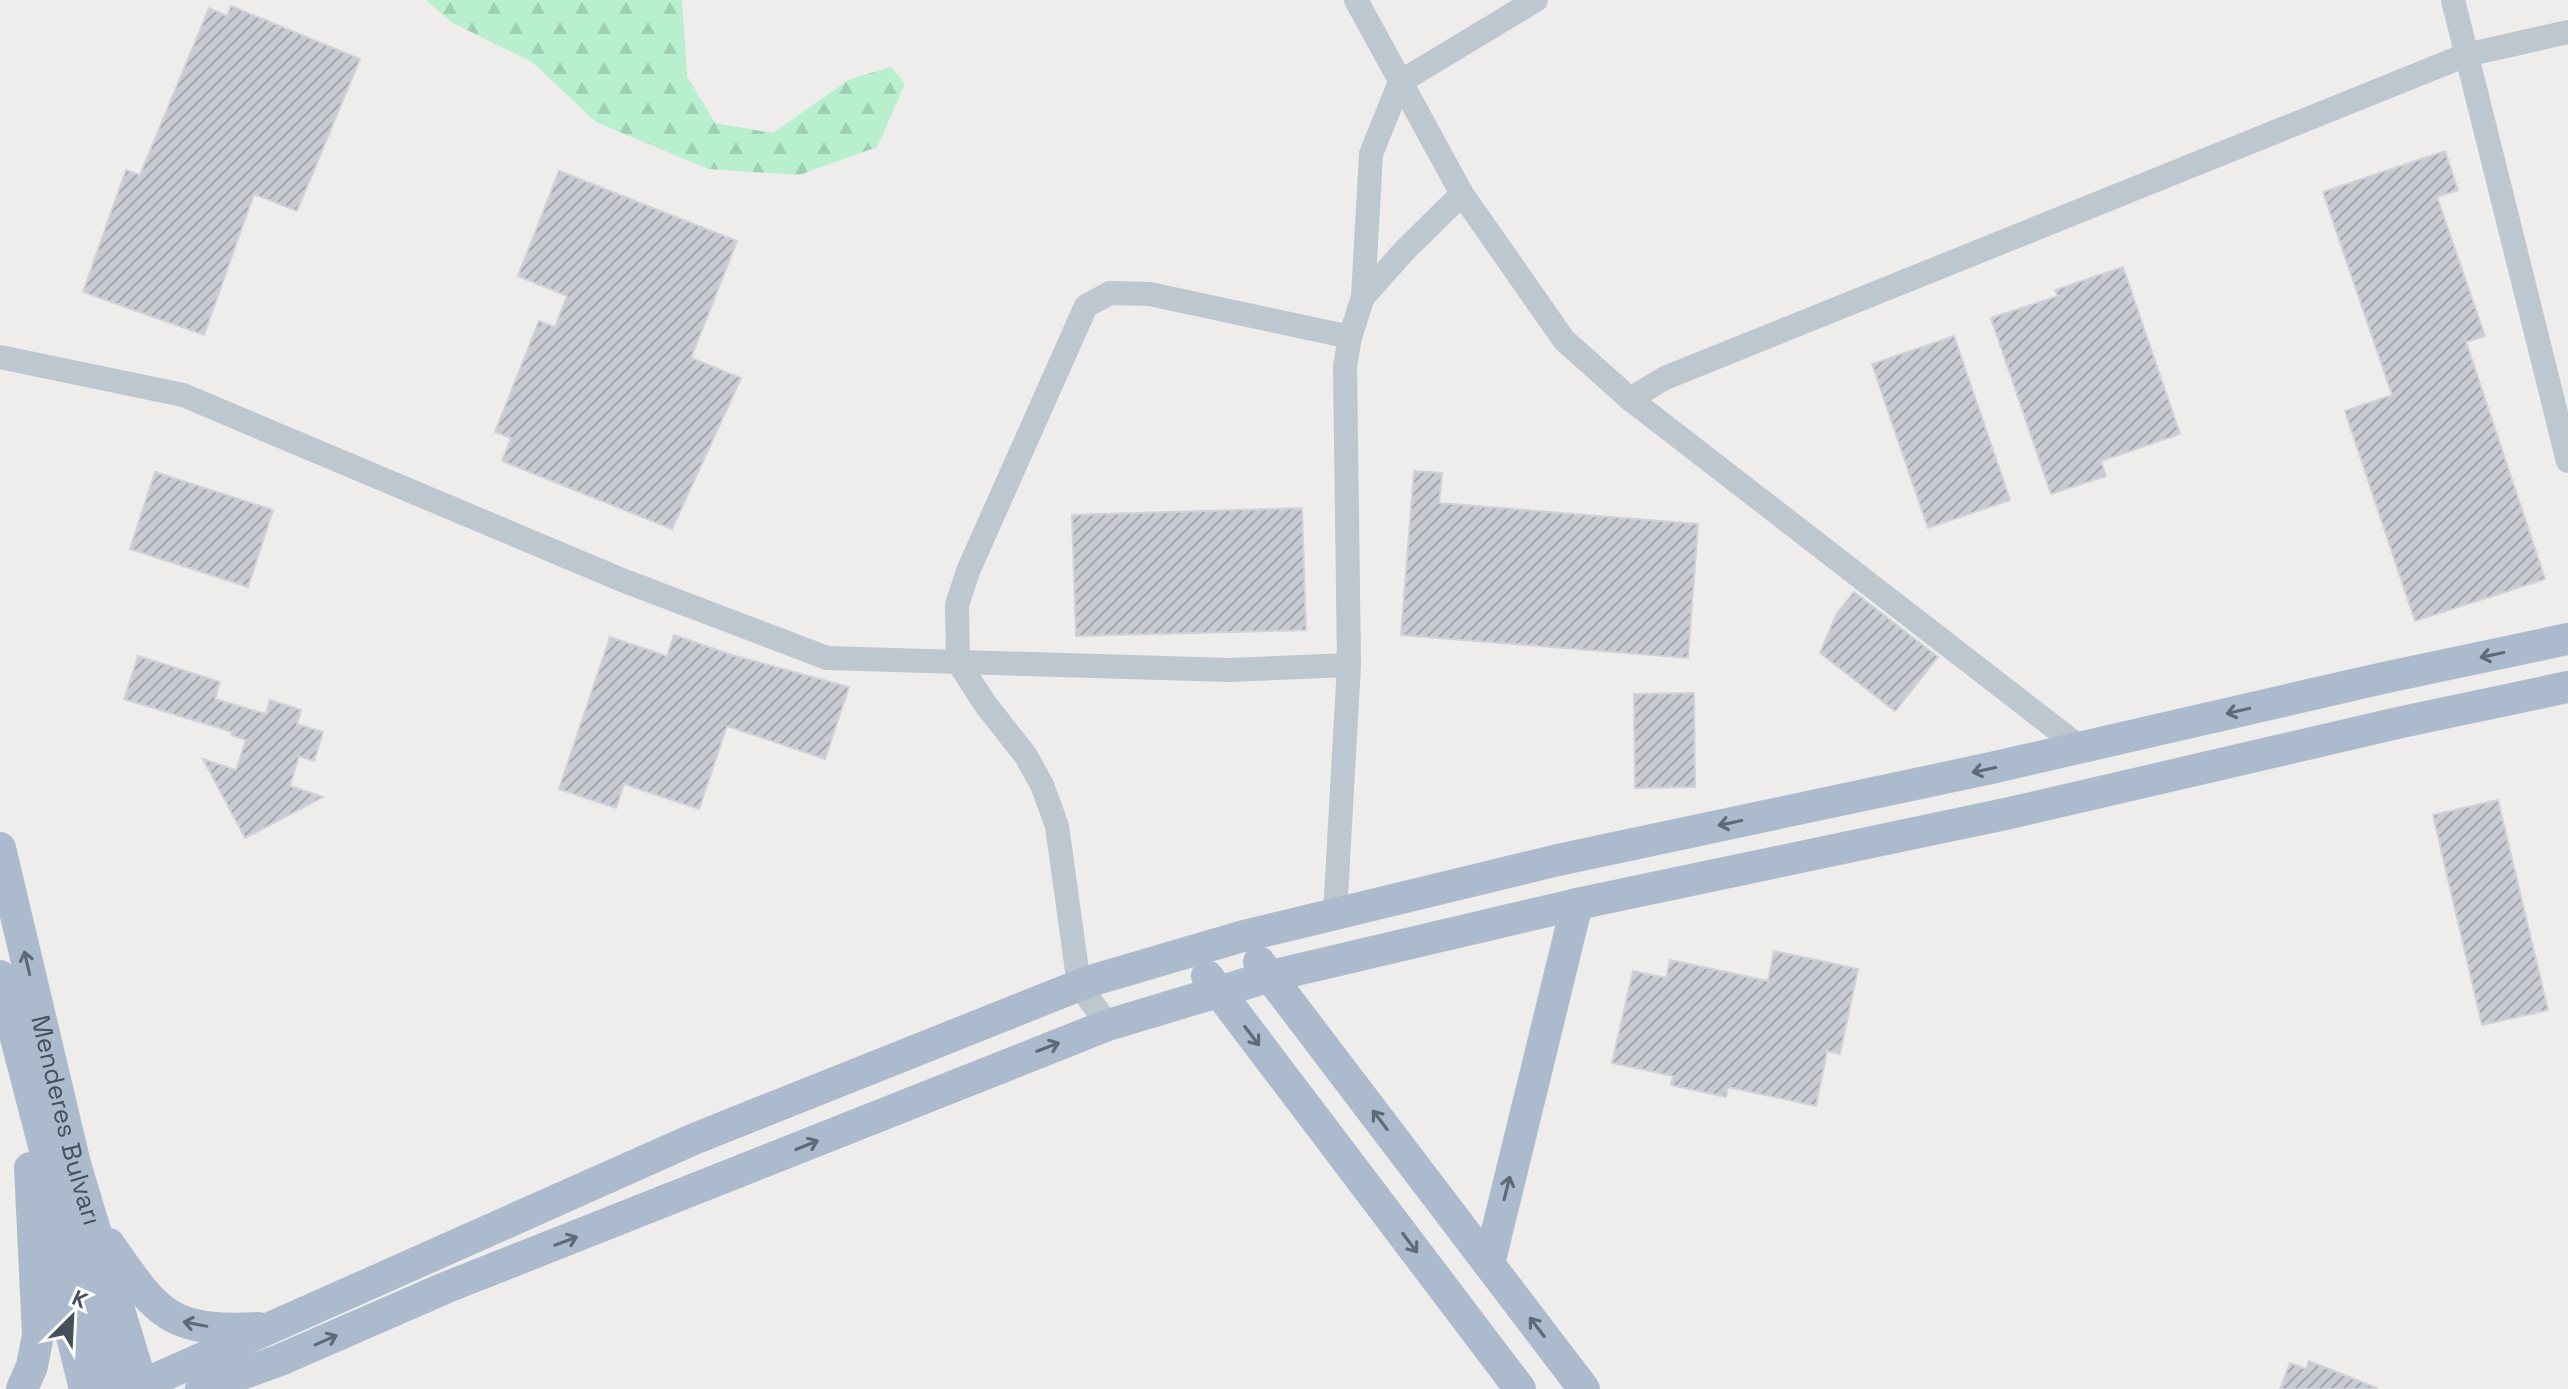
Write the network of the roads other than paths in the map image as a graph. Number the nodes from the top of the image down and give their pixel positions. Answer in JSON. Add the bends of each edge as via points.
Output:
{"nodes":[{"id":1,"x":1356,"y":0,"type":"edge"},
{"id":2,"x":1536,"y":0,"type":"edge"},
{"id":3,"x":2453,"y":0,"type":"edge"},
{"id":4,"x":2568,"y":32,"type":"edge"},
{"id":5,"x":2466,"y":55,"type":"junction"},
{"id":6,"x":1400,"y":82,"type":"junction"},
{"id":7,"x":1462,"y":194,"type":"junction"},
{"id":8,"x":1363,"y":297,"type":"junction"},
{"id":9,"x":1350,"y":337,"type":"junction"},
{"id":10,"x":0,"y":357,"type":"edge"},
{"id":11,"x":1630,"y":399,"type":"junction"},
{"id":12,"x":2568,"y":461,"type":"edge"},
{"id":13,"x":2568,"y":639,"type":"edge"},
{"id":14,"x":958,"y":662,"type":"junction"},
{"id":15,"x":1349,"y":665,"type":"junction"},
{"id":16,"x":2568,"y":687,"type":"edge"},
{"id":17,"x":2081,"y":748,"type":"junction"},
{"id":18,"x":0,"y":848,"type":"edge"},
{"id":19,"x":1577,"y":904,"type":"junction"},
{"id":20,"x":1335,"y":914,"type":"junction"},
{"id":21,"x":1240,"y":937,"type":"junction"},
{"id":22,"x":1188,"y":952,"type":"junction"},
{"id":23,"x":0,"y":976,"type":"edge"},
{"id":24,"x":1271,"y":976,"type":"junction"},
{"id":25,"x":1079,"y":985,"type":"junction"},
{"id":26,"x":1219,"y":992,"type":"junction"},
{"id":27,"x":1108,"y":1025,"type":"junction"},
{"id":28,"x":0,"y":1034,"type":"edge"},
{"id":29,"x":30,"y":1168,"type":"junction"},
{"id":30,"x":91,"y":1217,"type":"junction"},
{"id":31,"x":1489,"y":1264,"type":"junction"},
{"id":32,"x":273,"y":1327,"type":"junction"},
{"id":33,"x":280,"y":1360,"type":"junction"},
{"id":34,"x":133,"y":1388,"type":"edge"},
{"id":35,"x":22,"y":1389,"type":"edge"},
{"id":36,"x":85,"y":1389,"type":"edge"},
{"id":37,"x":201,"y":1389,"type":"edge"},
{"id":38,"x":247,"y":1389,"type":"edge"},
{"id":39,"x":1520,"y":1389,"type":"edge"},
{"id":40,"x":1584,"y":1389,"type":"edge"}],
"edges":[{"from":1,"to":6,"type":"street"},
{"from":2,"to":6,"type":"street"},
{"from":3,"to":5,"type":"street"},
{"from":4,"to":5,"type":"street"},
{"from":5,"to":11,"type":"street","via":[[1665,378]]},
{"from":5,"to":12,"type":"street"},
{"from":6,"to":7,"type":"street"},
{"from":6,"to":8,"type":"street","via":[[1371,154]]},
{"from":7,"to":8,"type":"street"},
{"from":7,"to":11,"type":"street","via":[[1564,340]]},
{"from":8,"to":9,"type":"street"},
{"from":9,"to":14,"type":"street","via":[[1150,294],[1110,293],[1086,306],[968,571],[957,605]]},
{"from":9,"to":15,"type":"street","via":[[1345,366]]},
{"from":10,"to":14,"type":"street","via":[[183,395],[622,580],[827,658]]},
{"from":11,"to":17,"type":"street"},
{"from":13,"to":17,"type":"main road","one_way":true},
{"from":14,"to":15,"type":"street","via":[[1230,670]]},
{"from":14,"to":25,"type":"street","via":[[1042,785],[1057,826]]},
{"from":15,"to":20,"type":"street"},
{"from":16,"to":19,"type":"main road"},
{"from":17,"to":20,"type":"main road","one_way":true,"via":[[1558,860]]},
{"from":30,"to":18,"type":"main road","name":"Menderes Bulvarı","one_way":true},
{"from":19,"to":24,"type":"main road"},
{"from":31,"to":19,"type":"main road","one_way":true},
{"from":20,"to":21,"type":"main road"},
{"from":21,"to":22,"type":"main road"},
{"from":21,"to":24,"type":"main road"},
{"from":22,"to":25,"type":"main road"},
{"from":22,"to":26,"type":"main road"},
{"from":23,"to":34,"type":"main road","via":[[52,1177]]},
{"from":24,"to":26,"type":"main road"},
{"from":31,"to":24,"type":"main road","one_way":true},
{"from":25,"to":27,"type":"street"},
{"from":25,"to":32,"type":"main road","via":[[694,1139]]},
{"from":26,"to":27,"type":"main road"},
{"from":26,"to":39,"type":"main road","one_way":true},
{"from":33,"to":27,"type":"main road","one_way":true,"via":[[445,1288]]},
{"from":28,"to":29,"type":"main road","name":"Menderes Bulvarı"},
{"from":29,"to":35,"type":"main road","via":[[38,1335]]},
{"from":29,"to":36,"type":"main road","name":"Menderes Bulvarı"},
{"from":32,"to":30,"type":"main road","one_way":true,"via":[[225,1330],[185,1323],[162,1312],[141,1291]]},
{"from":30,"to":34,"type":"main road","name":"Menderes Bulvarı"},
{"from":40,"to":31,"type":"main road","one_way":true},
{"from":32,"to":34,"type":"main road"},
{"from":33,"to":37,"type":"main road"},
{"from":33,"to":38,"type":"main road"}]}
